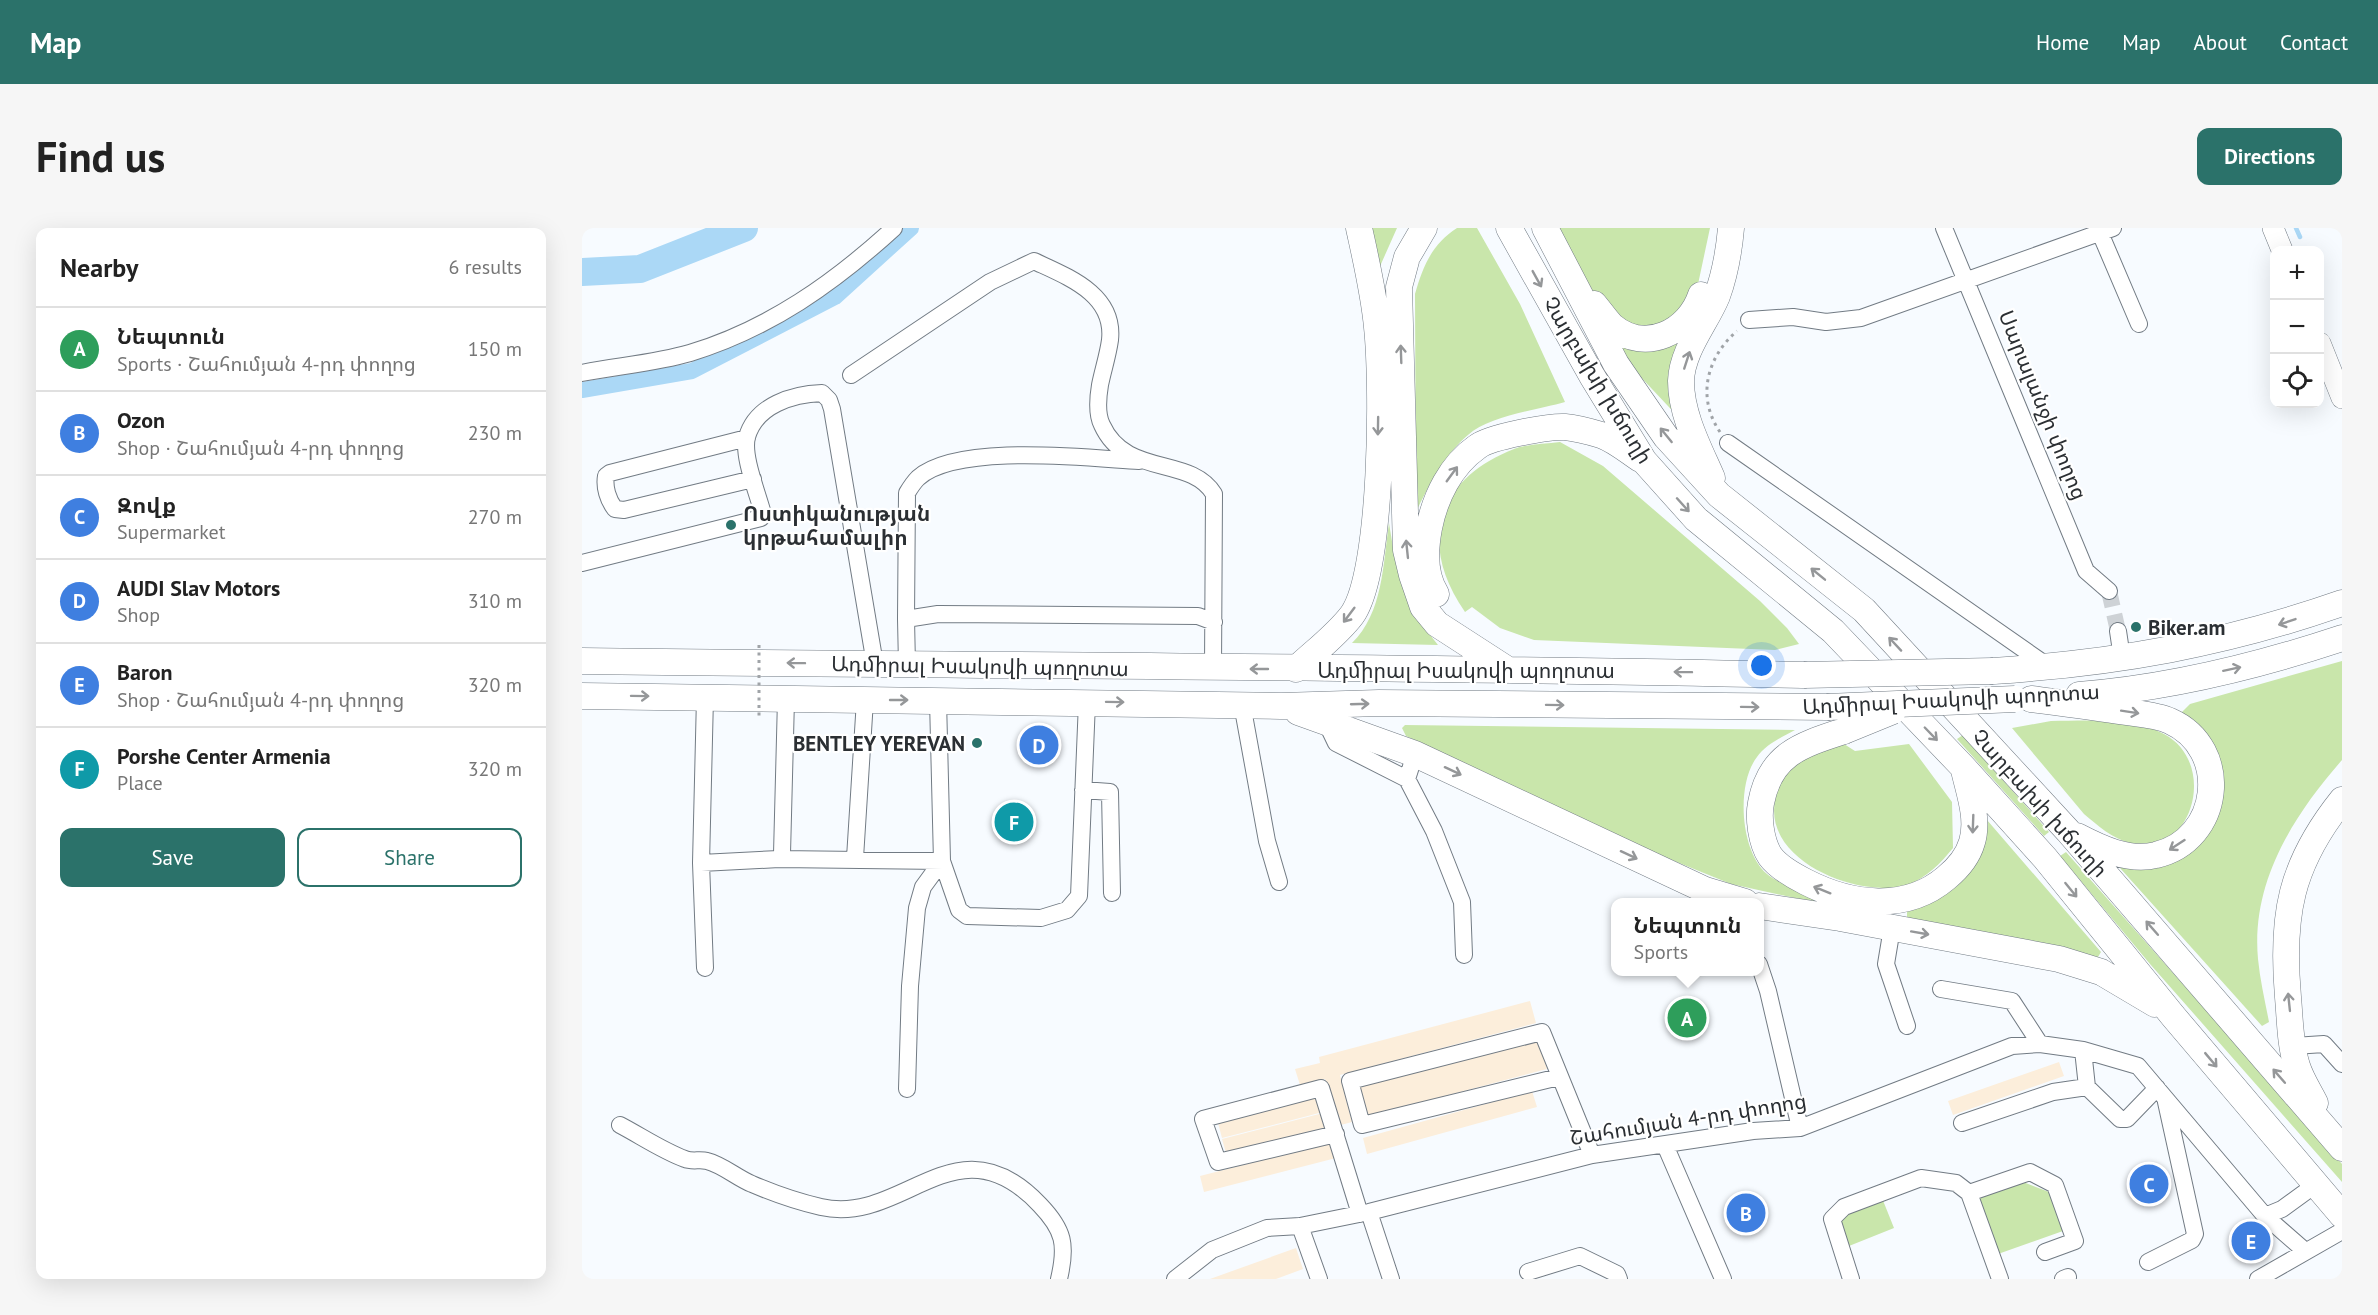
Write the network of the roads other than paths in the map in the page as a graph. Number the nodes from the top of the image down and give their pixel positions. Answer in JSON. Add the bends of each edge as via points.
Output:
{"nodes":[{"id":1,"x":894,"y":228,"type":"edge"},
{"id":2,"x":1359,"y":228,"type":"edge"},
{"id":3,"x":1409,"y":228,"type":"edge"},
{"id":4,"x":1424,"y":228,"type":"edge"},
{"id":5,"x":1509,"y":228,"type":"edge"},
{"id":6,"x":1545,"y":228,"type":"edge"},
{"id":7,"x":1716,"y":228,"type":"edge"},
{"id":8,"x":1731,"y":228,"type":"edge"},
{"id":9,"x":1944,"y":228,"type":"edge"},
{"id":10,"x":2273,"y":228,"type":"edge"},
{"id":11,"x":2104,"y":230,"type":"edge"},
{"id":12,"x":2280,"y":246,"type":"edge"},
{"id":13,"x":1568,"y":273,"type":"junction"},
{"id":14,"x":1967,"y":279,"type":"junction"},
{"id":15,"x":1749,"y":320,"type":"road end"},
{"id":16,"x":2139,"y":324,"type":"dead end"},
{"id":17,"x":1377,"y":325,"type":"junction"},
{"id":18,"x":2324,"y":354,"type":"edge"},
{"id":19,"x":582,"y":373,"type":"edge"},
{"id":20,"x":852,"y":375,"type":"dead end"},
{"id":21,"x":2342,"y":398,"type":"edge"},
{"id":22,"x":747,"y":438,"type":"junction"},
{"id":23,"x":1728,"y":443,"type":"road end"},
{"id":24,"x":1140,"y":461,"type":"junction"},
{"id":25,"x":1644,"y":461,"type":"junction"},
{"id":26,"x":753,"y":479,"type":"junction"},
{"id":27,"x":1719,"y":495,"type":"junction"},
{"id":28,"x":582,"y":563,"type":"edge"},
{"id":29,"x":2109,"y":591,"type":"tunnel mouth"},
{"id":30,"x":2342,"y":603,"type":"edge"},
{"id":31,"x":906,"y":619,"type":"junction"},
{"id":32,"x":1214,"y":622,"type":"junction"},
{"id":33,"x":2118,"y":631,"type":"tunnel mouth"},
{"id":34,"x":2342,"y":638,"type":"edge"},
{"id":35,"x":2122,"y":658,"type":"junction"},
{"id":36,"x":582,"y":661,"type":"edge"},
{"id":37,"x":875,"y":664,"type":"junction"},
{"id":38,"x":907,"y":665,"type":"junction"},
{"id":39,"x":1516,"y":668,"type":"junction"},
{"id":40,"x":2050,"y":668,"type":"junction"},
{"id":41,"x":1213,"y":669,"type":"junction"},
{"id":42,"x":1296,"y":669,"type":"junction"},
{"id":43,"x":582,"y":696,"type":"edge"},
{"id":44,"x":705,"y":698,"type":"junction"},
{"id":45,"x":786,"y":699,"type":"junction"},
{"id":46,"x":2023,"y":699,"type":"junction"},
{"id":47,"x":865,"y":700,"type":"junction"},
{"id":48,"x":938,"y":700,"type":"junction"},
{"id":49,"x":1086,"y":702,"type":"junction"},
{"id":50,"x":1242,"y":704,"type":"junction"},
{"id":51,"x":1913,"y":704,"type":"junction"},
{"id":52,"x":1281,"y":706,"type":"junction"},
{"id":53,"x":1325,"y":720,"type":"junction"},
{"id":54,"x":1415,"y":754,"type":"junction"},
{"id":55,"x":1963,"y":767,"type":"junction"},
{"id":56,"x":1407,"y":779,"type":"junction"},
{"id":57,"x":1083,"y":790,"type":"junction"},
{"id":58,"x":2342,"y":800,"type":"edge"},
{"id":59,"x":2070,"y":834,"type":"junction"},
{"id":60,"x":855,"y":858,"type":"junction"},
{"id":61,"x":2045,"y":858,"type":"junction"},
{"id":62,"x":778,"y":859,"type":"junction"},
{"id":63,"x":942,"y":861,"type":"junction"},
{"id":64,"x":701,"y":863,"type":"junction"},
{"id":65,"x":1279,"y":882,"type":"dead end"},
{"id":66,"x":1112,"y":893,"type":"dead end"},
{"id":67,"x":1710,"y":896,"type":"edge"},
{"id":68,"x":1764,"y":907,"type":"edge"},
{"id":69,"x":1892,"y":927,"type":"junction"},
{"id":70,"x":1464,"y":955,"type":"dead end"},
{"id":71,"x":705,"y":968,"type":"dead end"},
{"id":72,"x":1763,"y":976,"type":"edge"},
{"id":73,"x":1941,"y":989,"type":"dead end"},
{"id":74,"x":2173,"y":1016,"type":"junction"},
{"id":75,"x":1907,"y":1026,"type":"dead end"},
{"id":76,"x":2040,"y":1044,"type":"junction"},
{"id":77,"x":2294,"y":1046,"type":"junction"},
{"id":78,"x":2083,"y":1050,"type":"junction"},
{"id":79,"x":2342,"y":1064,"type":"edge"},
{"id":80,"x":1558,"y":1077,"type":"junction"},
{"id":81,"x":2087,"y":1086,"type":"junction"},
{"id":82,"x":907,"y":1089,"type":"dead end"},
{"id":83,"x":2161,"y":1093,"type":"junction"},
{"id":84,"x":1962,"y":1124,"type":"dead end"},
{"id":85,"x":620,"y":1125,"type":"dead end"},
{"id":86,"x":1800,"y":1128,"type":"junction"},
{"id":87,"x":1336,"y":1134,"type":"junction"},
{"id":88,"x":2336,"y":1142,"type":"edge"},
{"id":89,"x":1665,"y":1145,"type":"junction"},
{"id":90,"x":1592,"y":1155,"type":"junction"},
{"id":91,"x":2315,"y":1185,"type":"junction"},
{"id":92,"x":1969,"y":1193,"type":"junction"},
{"id":93,"x":1364,"y":1213,"type":"junction"},
{"id":94,"x":2342,"y":1215,"type":"edge"},
{"id":95,"x":2265,"y":1216,"type":"junction"},
{"id":96,"x":1300,"y":1226,"type":"junction"},
{"id":97,"x":2342,"y":1231,"type":"edge"},
{"id":98,"x":2304,"y":1250,"type":"junction"},
{"id":99,"x":2045,"y":1252,"type":"dead end"},
{"id":100,"x":2148,"y":1262,"type":"dead end"},
{"id":101,"x":1528,"y":1272,"type":"dead end"},
{"id":102,"x":1059,"y":1279,"type":"edge"},
{"id":103,"x":1175,"y":1279,"type":"edge"},
{"id":104,"x":1319,"y":1279,"type":"edge"},
{"id":105,"x":1391,"y":1279,"type":"edge"},
{"id":106,"x":1619,"y":1279,"type":"edge"},
{"id":107,"x":1723,"y":1279,"type":"edge"},
{"id":108,"x":1851,"y":1279,"type":"edge"},
{"id":109,"x":2000,"y":1279,"type":"edge"},
{"id":110,"x":2258,"y":1279,"type":"edge"}],
"edges":[{"from":1,"to":19,"type":"street","via":[[849,270],[802,302],[746,332],[689,354]]},
{"from":2,"to":17,"type":"highway"},
{"from":3,"to":17,"type":"highway","via":[[1385,285]]},
{"from":39,"to":4,"type":"highway","one_way":true,"via":[[1437,624],[1424,607],[1406,550],[1399,287],[1407,257]]},
{"from":5,"to":25,"type":"highway","name":"Չարբախի խճուղի","one_way":true},
{"from":6,"to":13,"type":"highway","name":"Չարբախի խճուղի"},
{"from":7,"to":13,"type":"highway","via":[[1697,308],[1684,324],[1666,335],[1640,338],[1612,326]]},
{"from":27,"to":8,"type":"highway","one_way":true,"via":[[1688,421],[1682,381],[1686,358],[1717,296],[1729,254]]},
{"from":9,"to":14,"type":"street","name":"Սարալանջի փողոց"},
{"from":10,"to":12,"type":"main road"},
{"from":11,"to":14,"type":"street"},
{"from":11,"to":16,"type":"street"},
{"from":27,"to":13,"type":"highway","name":"Չարբախի խճուղի","one_way":true,"via":[[1640,401]]},
{"from":14,"to":15,"type":"street","via":[[1861,318],[1826,322],[1793,317]]},
{"from":14,"to":29,"type":"street","name":"Սարալանջի փողոց","via":[[2086,571]]},
{"from":17,"to":42,"type":"highway","one_way":true,"via":[[1378,480],[1365,586],[1352,615]]},
{"from":18,"to":21,"type":"main road"},
{"from":20,"to":24,"type":"street","via":[[990,282],[1035,261],[1082,285],[1107,313],[1110,340],[1098,394],[1101,423],[1119,447]]},
{"from":22,"to":26,"type":"street"},
{"from":22,"to":26,"type":"street","via":[[610,473],[605,482],[610,502],[615,509],[624,510]]},
{"from":22,"to":37,"type":"street","via":[[757,420],[776,402],[806,393],[822,393],[829,399]]},
{"from":23,"to":40,"type":"street"},
{"from":24,"to":31,"type":"street","via":[[1001,454],[939,467],[918,478],[907,493]]},
{"from":24,"to":32,"type":"street","via":[[1200,479],[1214,494]]},
{"from":39,"to":25,"type":"highway","one_way":true,"via":[[1467,632],[1432,589],[1427,571],[1428,533],[1440,491],[1478,446],[1517,433],[1565,427],[1603,436]]},
{"from":25,"to":55,"type":"highway","name":"Չարբախի խճուղի","one_way":true,"via":[[1696,519],[1833,631]]},
{"from":26,"to":28,"type":"street","via":[[763,514],[755,522]]},
{"from":59,"to":27,"type":"highway","name":"Չարբախի խճուղի","one_way":true,"via":[[1864,610]]},
{"from":30,"to":35,"type":"highway","name":"Ադմիրալ Իսակովի պողոտա","one_way":true,"via":[[2271,628]]},
{"from":31,"to":32,"type":"street","via":[[938,614],[1198,615]]},
{"from":31,"to":38,"type":"street"},
{"from":32,"to":41,"type":"street"},
{"from":33,"to":35,"type":"street"},
{"from":46,"to":34,"type":"highway","name":"Ադմիրալ Իսակովի պողոտա","one_way":true,"via":[[2101,693],[2175,681],[2259,663]]},
{"from":35,"to":40,"type":"highway","name":"Ադմիրալ Իսակովի պողոտա"},
{"from":37,"to":36,"type":"highway","name":"Ադմիրալ Իսակովի պողոտա","one_way":true},
{"from":37,"to":38,"type":"highway","name":"Ադմիրալ Իսակովի պողոտա"},
{"from":38,"to":41,"type":"highway","name":"Ադմիրալ Իսակովի պողոտա"},
{"from":40,"to":39,"type":"highway","name":"Ադմիրալ Իսակովի պողոտա","one_way":true,"bridge":true,"via":[[1804,675]]},
{"from":39,"to":42,"type":"highway","name":"Ադմիրալ Իսակովի պողոտա"},
{"from":42,"to":41,"type":"highway","name":"Ադմիրալ Իսակովի պողոտա","one_way":true},
{"from":43,"to":44,"type":"highway","name":"Ադմիրալ Իսակովի պողոտա","one_way":true},
{"from":44,"to":45,"type":"highway","name":"Ադմիրալ Իսակովի պողոտա"},
{"from":44,"to":64,"type":"street"},
{"from":45,"to":47,"type":"highway","name":"Ադմիրալ Իսակովի պողոտա"},
{"from":45,"to":62,"type":"street","via":[[782,854]]},
{"from":46,"to":51,"type":"highway","name":"Ադմիրալ Իսակովի պողոտա","bridge":true},
{"from":46,"to":59,"type":"highway","one_way":true,"via":[[2169,720],[2204,749],[2211,780],[2209,806],[2194,832],[2171,849],[2155,856],[2134,856],[2101,849]]},
{"from":47,"to":48,"type":"highway","name":"Ադմիրալ Իսակովի պողոտա","one_way":true},
{"from":47,"to":60,"type":"street"},
{"from":48,"to":49,"type":"highway","name":"Ադմիրալ Իսակովի պողոտա"},
{"from":48,"to":63,"type":"street"},
{"from":49,"to":50,"type":"highway","name":"Ադմիրալ Իսակովի պողոտա","one_way":true},
{"from":49,"to":57,"type":"street"},
{"from":50,"to":52,"type":"highway","name":"Ադմիրալ Իսակովի պողոտա"},
{"from":50,"to":65,"type":"street"},
{"from":52,"to":51,"type":"highway","name":"Ադմիրալ Իսակովի պողոտա","one_way":true,"bridge":true},
{"from":55,"to":51,"type":"highway","one_way":true,"bridge":true,"via":[[1973,824],[1972,841],[1958,868],[1930,891],[1896,902],[1861,900],[1826,892],[1791,875],[1770,855],[1758,818],[1767,781],[1782,759],[1799,748]]},
{"from":52,"to":53,"type":"highway"},
{"from":53,"to":54,"type":"highway"},
{"from":53,"to":56,"type":"street","via":[[1336,743]]},
{"from":54,"to":56,"type":"street"},
{"from":54,"to":67,"type":"highway","one_way":true},
{"from":55,"to":61,"type":"highway","name":"Չարբախի խճուղի"},
{"from":56,"to":70,"type":"street","via":[[1434,831],[1462,902]]},
{"from":57,"to":63,"type":"street","via":[[1079,896],[1067,910],[1041,918],[967,916],[959,910]]},
{"from":57,"to":66,"type":"street","via":[[1110,792]]},
{"from":77,"to":58,"type":"highway","one_way":true,"via":[[2285,935],[2290,899],[2315,836]]},
{"from":59,"to":61,"type":"highway"},
{"from":88,"to":59,"type":"highway","name":"Չարբախի խճուղի","one_way":true},
{"from":60,"to":62,"type":"street"},
{"from":60,"to":63,"type":"street"},
{"from":61,"to":74,"type":"highway","name":"Չարբախի խճուղի","one_way":true},
{"from":62,"to":64,"type":"street"},
{"from":63,"to":82,"type":"street","via":[[923,887],[917,908]]},
{"from":64,"to":71,"type":"street"},
{"from":68,"to":69,"type":"highway"},
{"from":69,"to":74,"type":"highway","one_way":true,"via":[[2059,959],[2131,988]]},
{"from":69,"to":75,"type":"street","via":[[1886,964]]},
{"from":72,"to":86,"type":"street"},
{"from":73,"to":76,"type":"street","via":[[2012,1001]]},
{"from":74,"to":91,"type":"highway","name":"Չարբախի խճուղի","one_way":true},
{"from":76,"to":78,"type":"street","name":"Շահումյան 4-րդ փողոց"},
{"from":76,"to":86,"type":"street","name":"Շահումյան 4-րդ փողոց","via":[[2012,1046]]},
{"from":77,"to":79,"type":"street","via":[[2324,1044]]},
{"from":77,"to":88,"type":"highway","via":[[2296,1066]]},
{"from":78,"to":81,"type":"street"},
{"from":78,"to":83,"type":"street","name":"Շահումյան 4-րդ փողոց","via":[[2138,1066]]},
{"from":80,"to":80,"type":"street","via":[[1542,1032],[1350,1081],[1362,1125]]},
{"from":80,"to":90,"type":"street"},
{"from":81,"to":83,"type":"street","via":[[2120,1119],[2127,1119]]},
{"from":81,"to":84,"type":"street","via":[[2053,1092]]},
{"from":83,"to":95,"type":"street","name":"Շահումյան 4-րդ փողոց"},
{"from":83,"to":100,"type":"street","via":[[2195,1234],[2192,1240]]},
{"from":85,"to":102,"type":"street","via":[[687,1160],[707,1161],[752,1184],[823,1208],[852,1208],[886,1200],[950,1171],[977,1169],[1009,1180],[1054,1220],[1064,1241]]},
{"from":86,"to":89,"type":"street","name":"Շահումյան 4-րդ փողոց"},
{"from":87,"to":87,"type":"street","via":[[1321,1088],[1203,1119],[1218,1162]]},
{"from":87,"to":93,"type":"street"},
{"from":89,"to":90,"type":"street","name":"Շահումյան 4-րդ փողոց"},
{"from":89,"to":107,"type":"street"},
{"from":90,"to":93,"type":"street","name":"Շահումյան 4-րդ փողոց"},
{"from":91,"to":94,"type":"highway","name":"Չարբախի խճուղի"},
{"from":91,"to":95,"type":"street","via":[[2282,1209]]},
{"from":92,"to":99,"type":"street","via":[[2030,1172],[2055,1185],[2074,1241]]},
{"from":92,"to":108,"type":"street","via":[[1956,1183],[1921,1178],[1844,1207],[1832,1219]]},
{"from":92,"to":109,"type":"street"},
{"from":93,"to":96,"type":"street","name":"Շահումյան 4-րդ փողոց"},
{"from":93,"to":105,"type":"street"},
{"from":95,"to":98,"type":"street","name":"Շահումյան 4-րդ փողոց"},
{"from":96,"to":103,"type":"street","name":"Շահումյան 4-րդ փողոց","via":[[1267,1228],[1212,1250]]},
{"from":96,"to":104,"type":"street"},
{"from":97,"to":98,"type":"street"},
{"from":98,"to":110,"type":"street"},
{"from":101,"to":106,"type":"street","via":[[1580,1256],[1617,1274]]}]}
